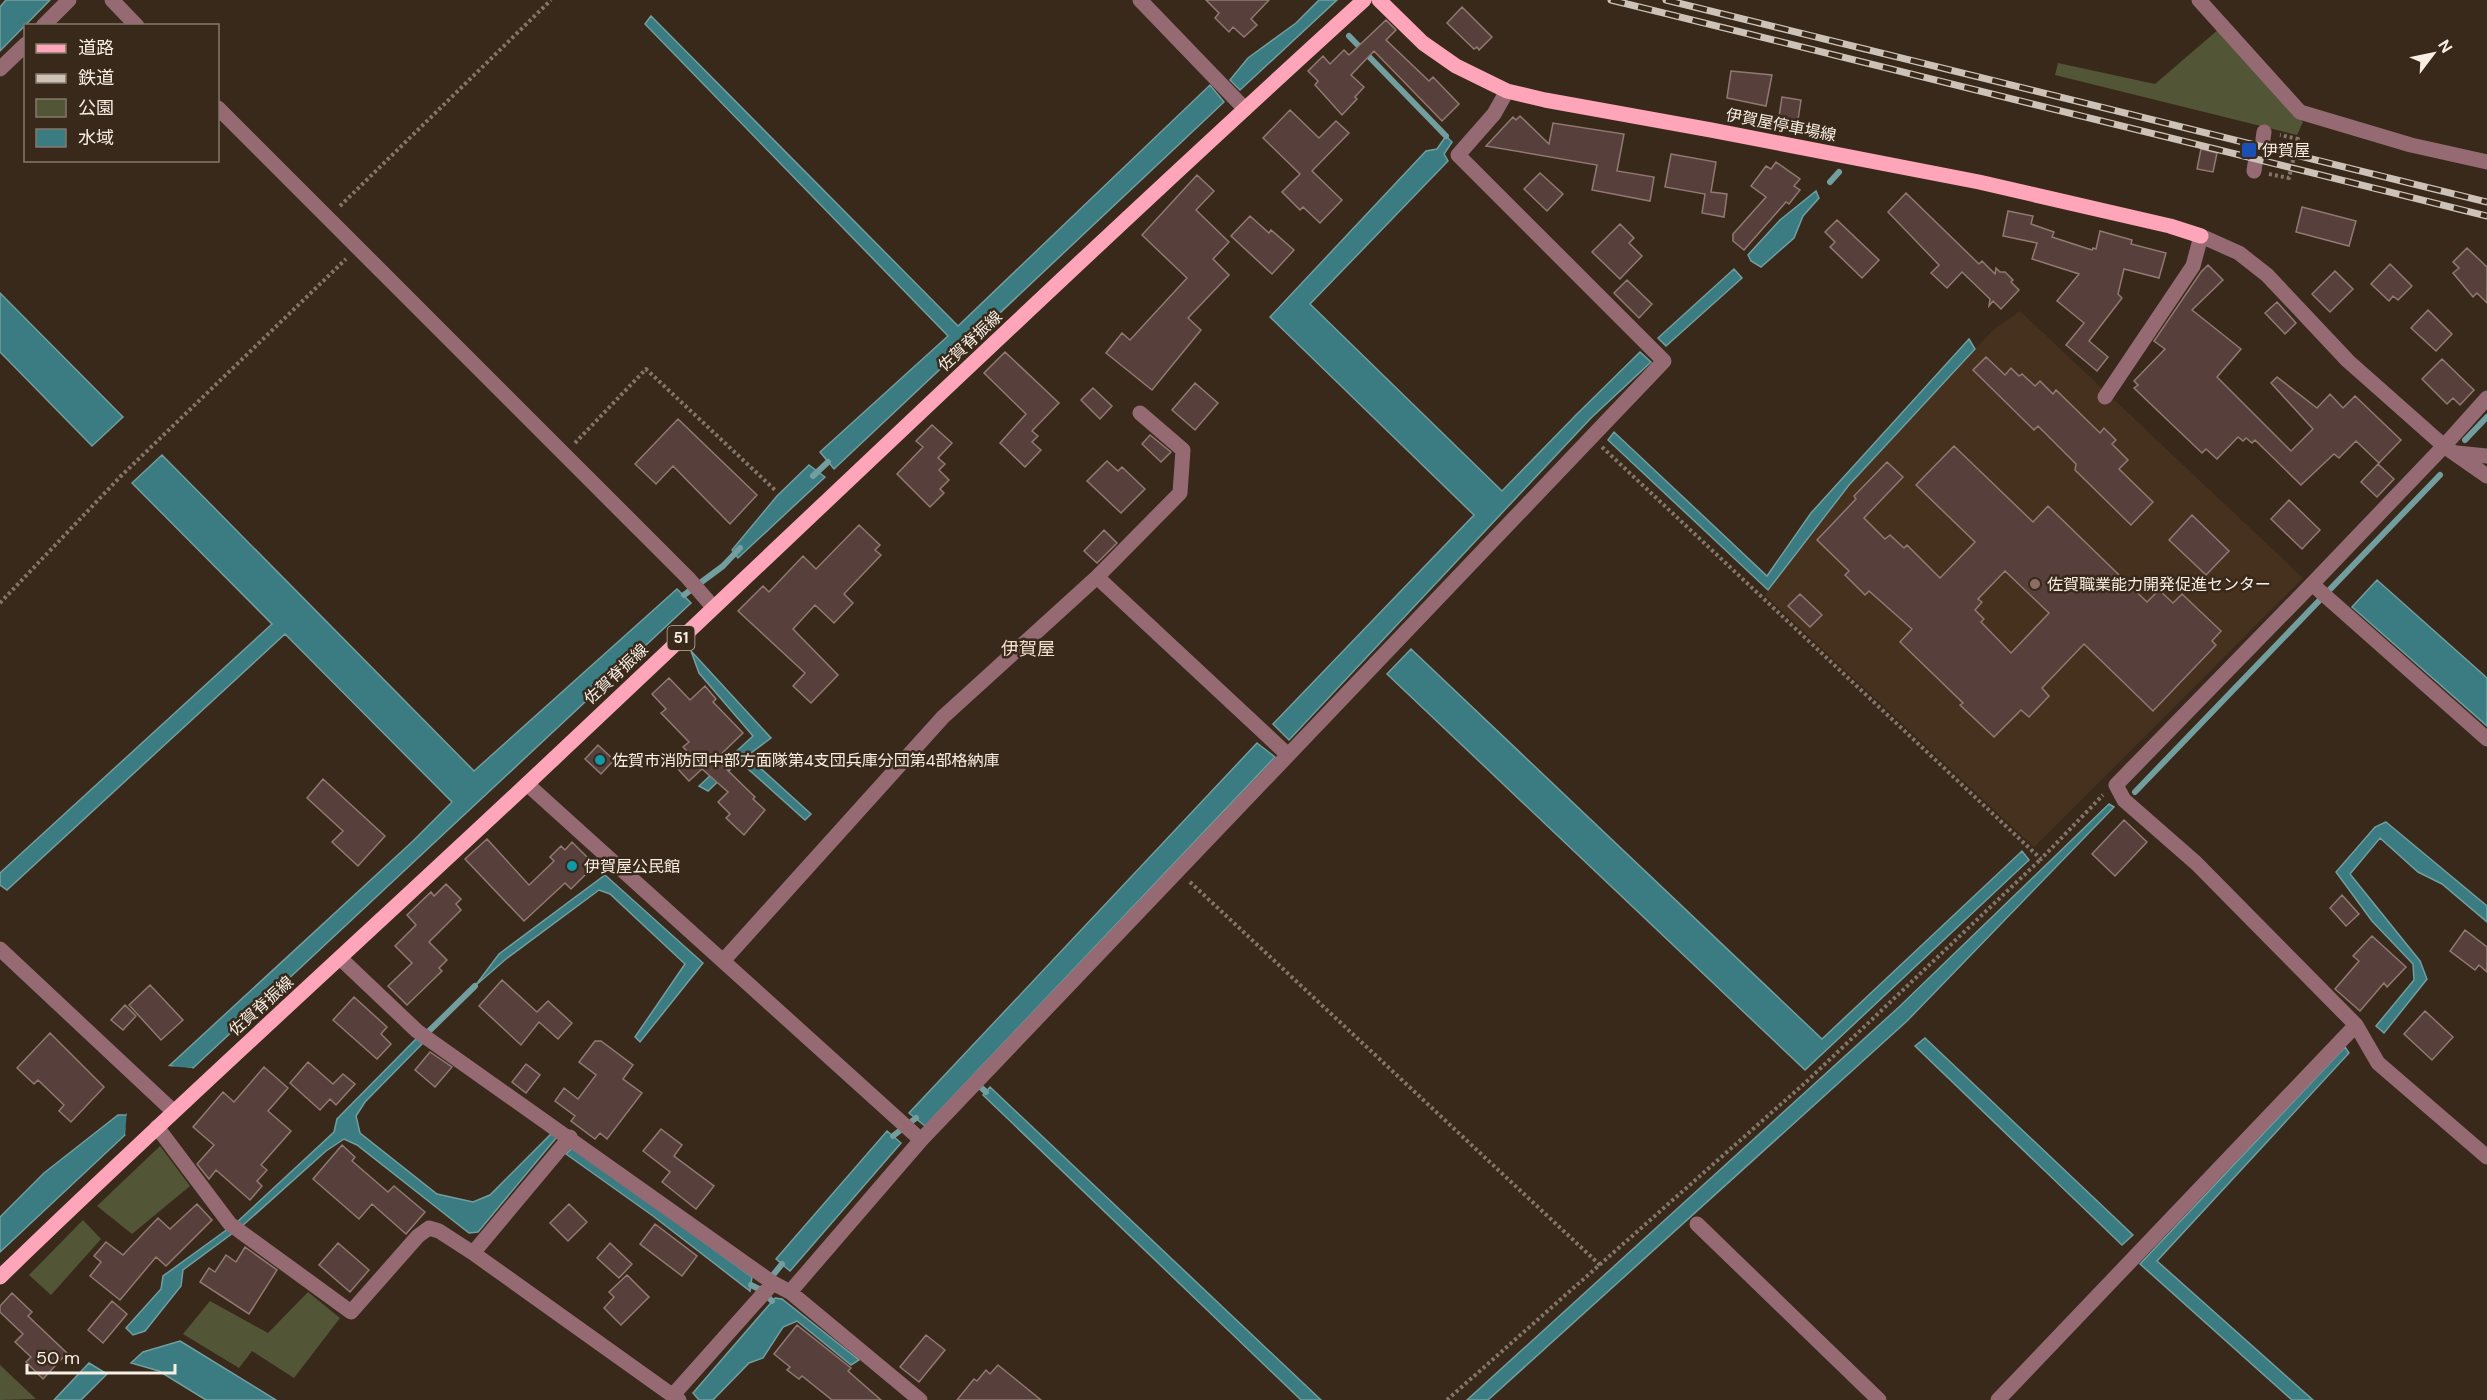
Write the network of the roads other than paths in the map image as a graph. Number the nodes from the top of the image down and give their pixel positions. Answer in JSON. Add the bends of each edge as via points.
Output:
{"nodes":[{"id":1,"x":69,"y":0,"type":"edge"},
{"id":2,"x":112,"y":0,"type":"edge"},
{"id":3,"x":1140,"y":0,"type":"edge"},
{"id":4,"x":1364,"y":0,"type":"edge"},
{"id":5,"x":1379,"y":0,"type":"edge"},
{"id":6,"x":2199,"y":0,"type":"edge"},
{"id":7,"x":45,"y":24,"type":"edge"},
{"id":8,"x":135,"y":24,"type":"edge"},
{"id":9,"x":24,"y":46,"type":"edge"},
{"id":10,"x":0,"y":69,"type":"edge"},
{"id":11,"x":1507,"y":91,"type":"junction"},
{"id":12,"x":219,"y":109,"type":"edge"},
{"id":13,"x":1245,"y":109,"type":"junction"},
{"id":14,"x":2487,"y":162,"type":"edge"},
{"id":15,"x":2201,"y":236,"type":"junction"},
{"id":16,"x":2105,"y":397,"type":"dead end"},
{"id":17,"x":2487,"y":398,"type":"edge"},
{"id":18,"x":1140,"y":413,"type":"dead end"},
{"id":19,"x":2450,"y":449,"type":"junction"},
{"id":20,"x":2487,"y":456,"type":"edge"},
{"id":21,"x":2487,"y":476,"type":"edge"},
{"id":22,"x":1097,"y":577,"type":"junction"},
{"id":23,"x":2312,"y":584,"type":"junction"},
{"id":24,"x":709,"y":603,"type":"junction"},
{"id":25,"x":2487,"y":739,"type":"edge"},
{"id":26,"x":1288,"y":755,"type":"junction"},
{"id":27,"x":527,"y":784,"type":"junction"},
{"id":28,"x":0,"y":949,"type":"edge"},
{"id":29,"x":340,"y":958,"type":"junction"},
{"id":30,"x":723,"y":961,"type":"junction"},
{"id":31,"x":2356,"y":1025,"type":"junction"},
{"id":32,"x":167,"y":1106,"type":"junction"},
{"id":33,"x":157,"y":1126,"type":"junction"},
{"id":34,"x":570,"y":1137,"type":"junction"},
{"id":35,"x":916,"y":1137,"type":"junction"},
{"id":36,"x":2487,"y":1157,"type":"edge"},
{"id":37,"x":1697,"y":1224,"type":"dead end"},
{"id":38,"x":473,"y":1253,"type":"junction"},
{"id":39,"x":0,"y":1277,"type":"edge"},
{"id":40,"x":772,"y":1283,"type":"junction"},
{"id":41,"x":790,"y":1292,"type":"junction"},
{"id":42,"x":676,"y":1398,"type":"edge"},
{"id":43,"x":917,"y":1399,"type":"edge"},
{"id":44,"x":1879,"y":1400,"type":"edge"},
{"id":45,"x":1998,"y":1400,"type":"edge"}],
"edges":[{"from":1,"to":7,"type":"street"},
{"from":2,"to":8,"type":"street"},
{"from":3,"to":13,"type":"street"},
{"from":4,"to":13,"type":"main road","name":"佐賀脊振線","number":"51"},
{"from":5,"to":11,"type":"main road","name":"伊賀屋停車場線","via":[[1423,43],[1456,66]]},
{"from":6,"to":14,"type":"street","via":[[2300,112],[2411,145]]},
{"from":9,"to":10,"type":"street"},
{"from":11,"to":15,"type":"main road","name":"伊賀屋停車場線","via":[[1978,182]]},
{"from":11,"to":26,"type":"street","via":[[1494,114],[1458,155],[1664,361]]},
{"from":12,"to":24,"type":"street"},
{"from":13,"to":24,"type":"main road","name":"佐賀脊振線","number":"51"},
{"from":15,"to":16,"type":"street","via":[[2193,266]]},
{"from":15,"to":19,"type":"street","via":[[2239,253],[2267,275],[2348,361]]},
{"from":17,"to":19,"type":"street"},
{"from":18,"to":22,"type":"street","via":[[1182,450],[1180,492]]},
{"from":19,"to":20,"type":"street"},
{"from":19,"to":21,"type":"street"},
{"from":19,"to":23,"type":"street"},
{"from":22,"to":26,"type":"street"},
{"from":22,"to":30,"type":"street","via":[[943,717]]},
{"from":23,"to":25,"type":"street"},
{"from":23,"to":31,"type":"street","via":[[2116,785],[2124,800],[2196,863]]},
{"from":24,"to":27,"type":"main road","name":"佐賀脊振線","number":"51"},
{"from":26,"to":35,"type":"street","via":[[970,1089]]},
{"from":27,"to":29,"type":"main road","name":"佐賀脊振線","number":"51"},
{"from":27,"to":30,"type":"street"},
{"from":28,"to":32,"type":"street"},
{"from":29,"to":32,"type":"main road","name":"佐賀脊振線","number":"51"},
{"from":29,"to":34,"type":"street","via":[[417,1031]]},
{"from":30,"to":35,"type":"street"},
{"from":31,"to":36,"type":"street","via":[[2378,1063]]},
{"from":31,"to":45,"type":"street"},
{"from":32,"to":33,"type":"main road","name":"佐賀脊振線","number":"51"},
{"from":33,"to":38,"type":"street","via":[[235,1229],[351,1312],[429,1228]]},
{"from":33,"to":39,"type":"main road","name":"佐賀脊振線","number":"51"},
{"from":34,"to":38,"type":"street"},
{"from":34,"to":40,"type":"street"},
{"from":35,"to":41,"type":"street"},
{"from":37,"to":44,"type":"street"},
{"from":38,"to":42,"type":"street"},
{"from":40,"to":41,"type":"street"},
{"from":40,"to":42,"type":"street"},
{"from":41,"to":43,"type":"street"}]}
